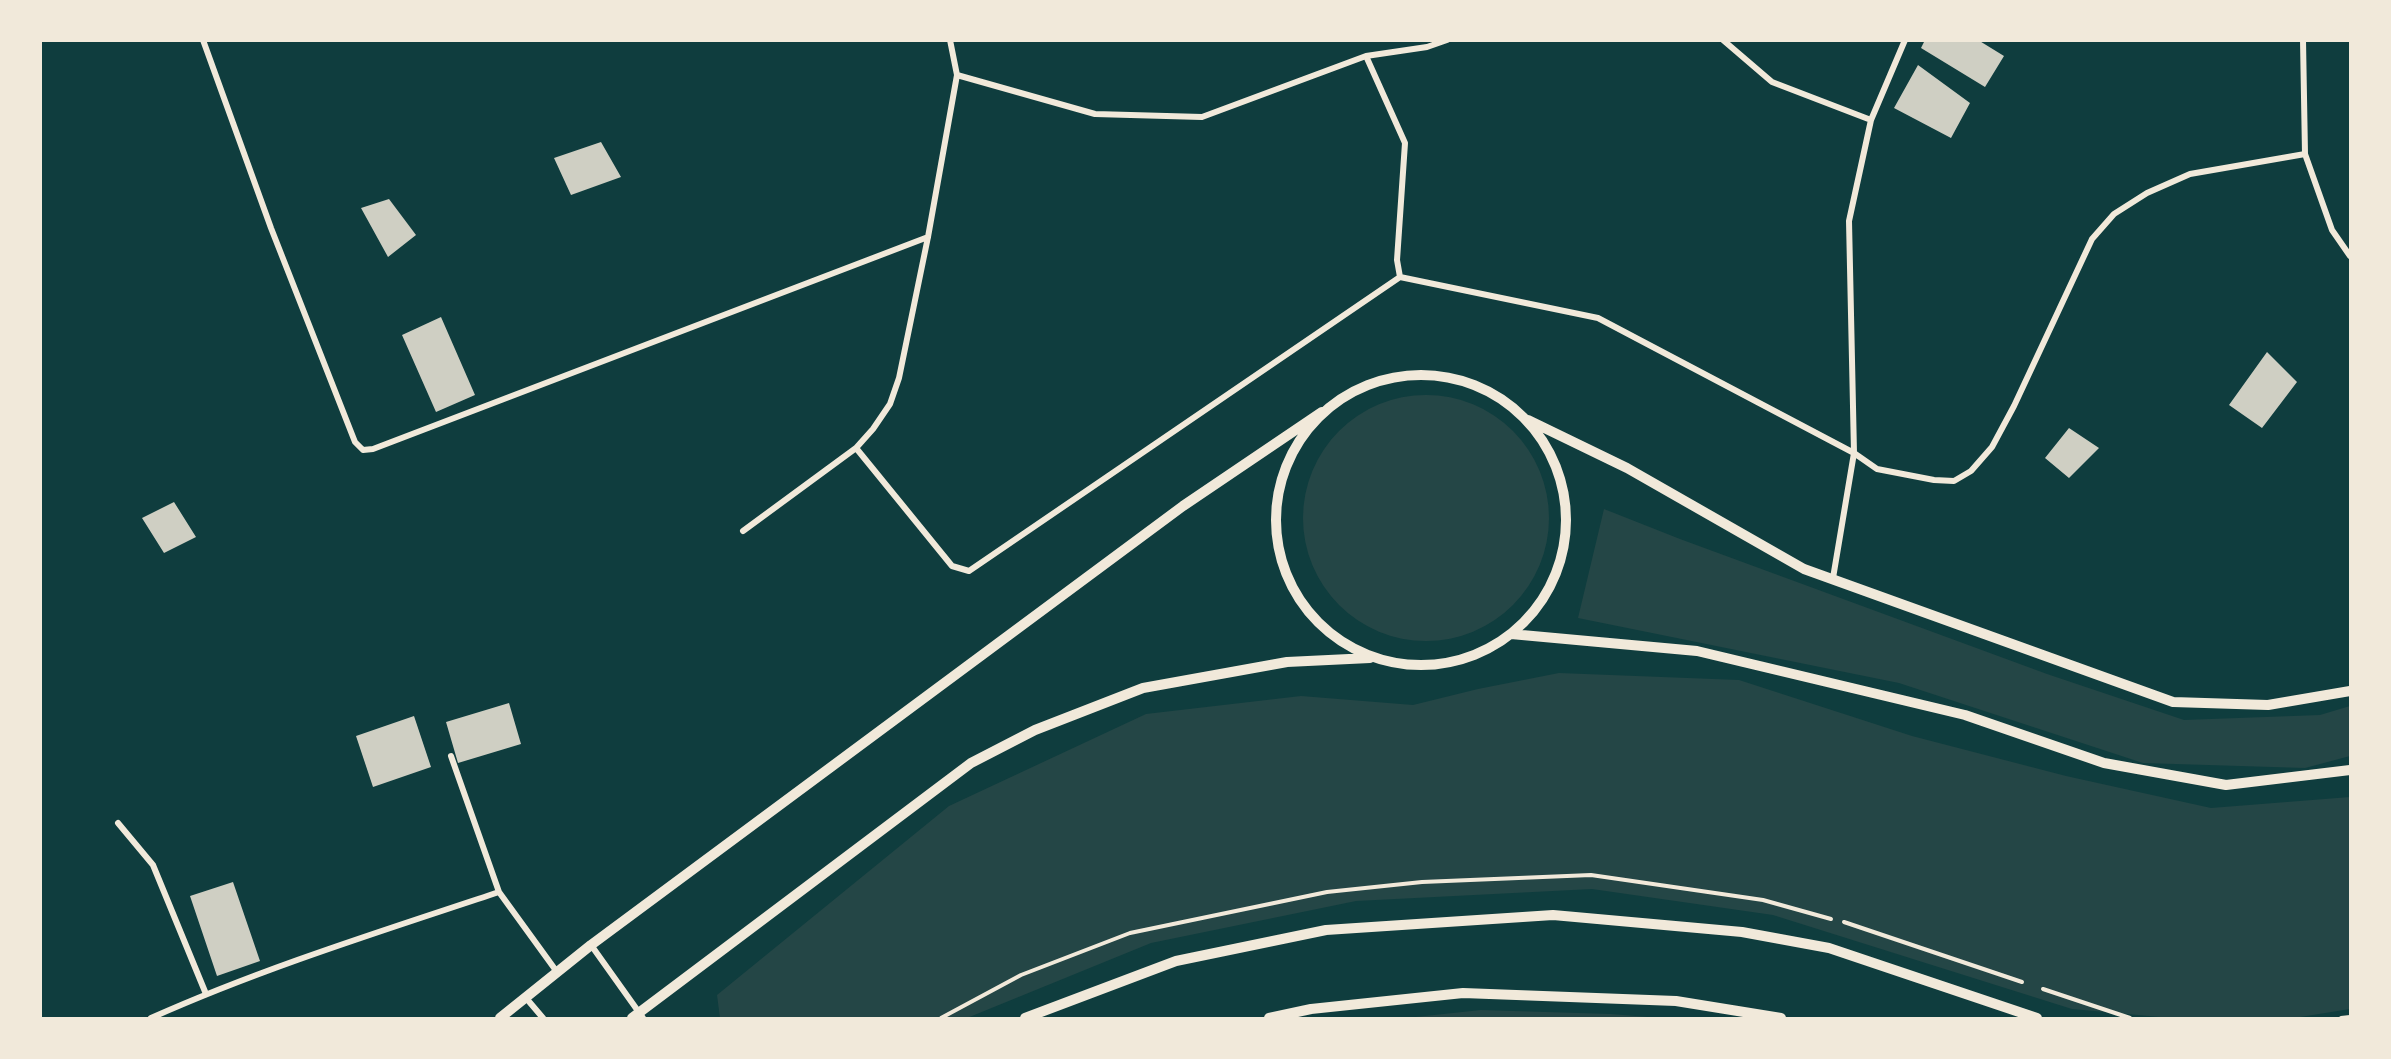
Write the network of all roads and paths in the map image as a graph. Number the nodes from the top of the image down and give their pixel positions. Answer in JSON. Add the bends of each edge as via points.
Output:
{"nodes":[{"id":1,"x":203,"y":40,"type":"edge"},
{"id":2,"x":950,"y":40,"type":"edge"},
{"id":3,"x":1447,"y":40,"type":"edge"},
{"id":4,"x":1723,"y":40,"type":"edge"},
{"id":5,"x":1905,"y":40,"type":"edge"},
{"id":6,"x":2303,"y":40,"type":"edge"},
{"id":7,"x":1366,"y":56,"type":"junction"},
{"id":8,"x":957,"y":75,"type":"junction"},
{"id":9,"x":1871,"y":120,"type":"junction"},
{"id":10,"x":2305,"y":154,"type":"junction"},
{"id":11,"x":928,"y":237,"type":"junction"},
{"id":12,"x":2350,"y":256,"type":"edge"},
{"id":13,"x":1400,"y":277,"type":"junction"},
{"id":14,"x":1322,"y":412,"type":"junction"},
{"id":15,"x":1527,"y":419,"type":"junction"},
{"id":16,"x":856,"y":448,"type":"junction"},
{"id":17,"x":1854,"y":453,"type":"junction"},
{"id":18,"x":743,"y":531,"type":"dead end"},
{"id":19,"x":1833,"y":578,"type":"junction"},
{"id":20,"x":1511,"y":634,"type":"junction"},
{"id":21,"x":1370,"y":657,"type":"junction"},
{"id":22,"x":2350,"y":691,"type":"edge"},
{"id":23,"x":451,"y":756,"type":"dead end"},
{"id":24,"x":2350,"y":770,"type":"edge"},
{"id":25,"x":118,"y":823,"type":"dead end"},
{"id":26,"x":498,"y":892,"type":"junction"},
{"id":27,"x":591,"y":945,"type":"junction"},
{"id":28,"x":557,"y":972,"type":"junction"},
{"id":29,"x":206,"y":994,"type":"junction"},
{"id":30,"x":526,"y":998,"type":"junction"},
{"id":31,"x":638,"y":1017,"type":"edge"},
{"id":32,"x":2350,"y":1017,"type":"edge"},
{"id":33,"x":151,"y":1018,"type":"edge"},
{"id":34,"x":500,"y":1018,"type":"edge"},
{"id":35,"x":543,"y":1018,"type":"edge"},
{"id":36,"x":1025,"y":1018,"type":"edge"},
{"id":37,"x":1269,"y":1018,"type":"edge"},
{"id":38,"x":1781,"y":1018,"type":"edge"},
{"id":39,"x":2037,"y":1018,"type":"edge"},
{"id":40,"x":2341,"y":1018,"type":"edge"}],
"edges":[{"from":1,"to":11,"type":"street","via":[[355,442],[363,450]]},
{"from":2,"to":8,"type":"street"},
{"from":3,"to":7,"type":"street"},
{"from":4,"to":9,"type":"street","via":[[1772,82]]},
{"from":5,"to":9,"type":"street"},
{"from":6,"to":10,"type":"street"},
{"from":7,"to":8,"type":"street","via":[[1202,117],[1095,114]]},
{"from":7,"to":13,"type":"street","via":[[1405,143],[1396,260]]},
{"from":8,"to":11,"type":"street"},
{"from":9,"to":17,"type":"street","via":[[1848,221]]},
{"from":10,"to":12,"type":"street","via":[[2332,230]]},
{"from":10,"to":17,"type":"street","via":[[2190,174],[2147,193],[2114,214],[2092,239],[2014,406],[1992,447],[1971,471],[1954,481],[1934,480],[1877,469]]},
{"from":11,"to":16,"type":"street","via":[[899,378],[883,416]]},
{"from":13,"to":16,"type":"street","via":[[969,571],[952,566]]},
{"from":13,"to":17,"type":"street","via":[[1598,318]]},
{"from":14,"to":15,"type":"street","via":[[1360,387],[1404,375],[1449,376],[1491,392]]},
{"from":14,"to":21,"type":"street","via":[[1288,461],[1276,499],[1277,549],[1294,595],[1327,632]]},
{"from":14,"to":27,"type":"street","via":[[1183,506]]},
{"from":15,"to":19,"type":"street","via":[[1627,468],[1804,569]]},
{"from":15,"to":20,"type":"street","via":[[1554,459],[1566,506],[1563,554],[1544,598]]},
{"from":16,"to":18,"type":"street"},
{"from":17,"to":19,"type":"street"},
{"from":19,"to":22,"type":"street","via":[[2173,702],[2268,705]]},
{"from":20,"to":21,"type":"street","via":[[1467,658],[1419,665]]},
{"from":20,"to":24,"type":"street","via":[[1697,651],[1965,715],[2104,763],[2226,785]]},
{"from":21,"to":31,"type":"street","via":[[1287,662],[1143,688],[1035,730],[971,763]]},
{"from":23,"to":26,"type":"street"},
{"from":25,"to":29,"type":"street","via":[[153,865]]},
{"from":26,"to":28,"type":"street"},
{"from":26,"to":29,"type":"street"},
{"from":27,"to":28,"type":"street"},
{"from":27,"to":31,"type":"street"},
{"from":28,"to":30,"type":"street"},
{"from":29,"to":33,"type":"street"},
{"from":30,"to":34,"type":"street"},
{"from":30,"to":35,"type":"street"},
{"from":32,"to":40,"type":"path"},
{"from":36,"to":39,"type":"street","via":[[1176,961],[1326,930],[1553,915],[1742,932],[1829,948]]},
{"from":37,"to":38,"type":"street","via":[[1311,1009],[1463,993],[1676,1001]]}]}
